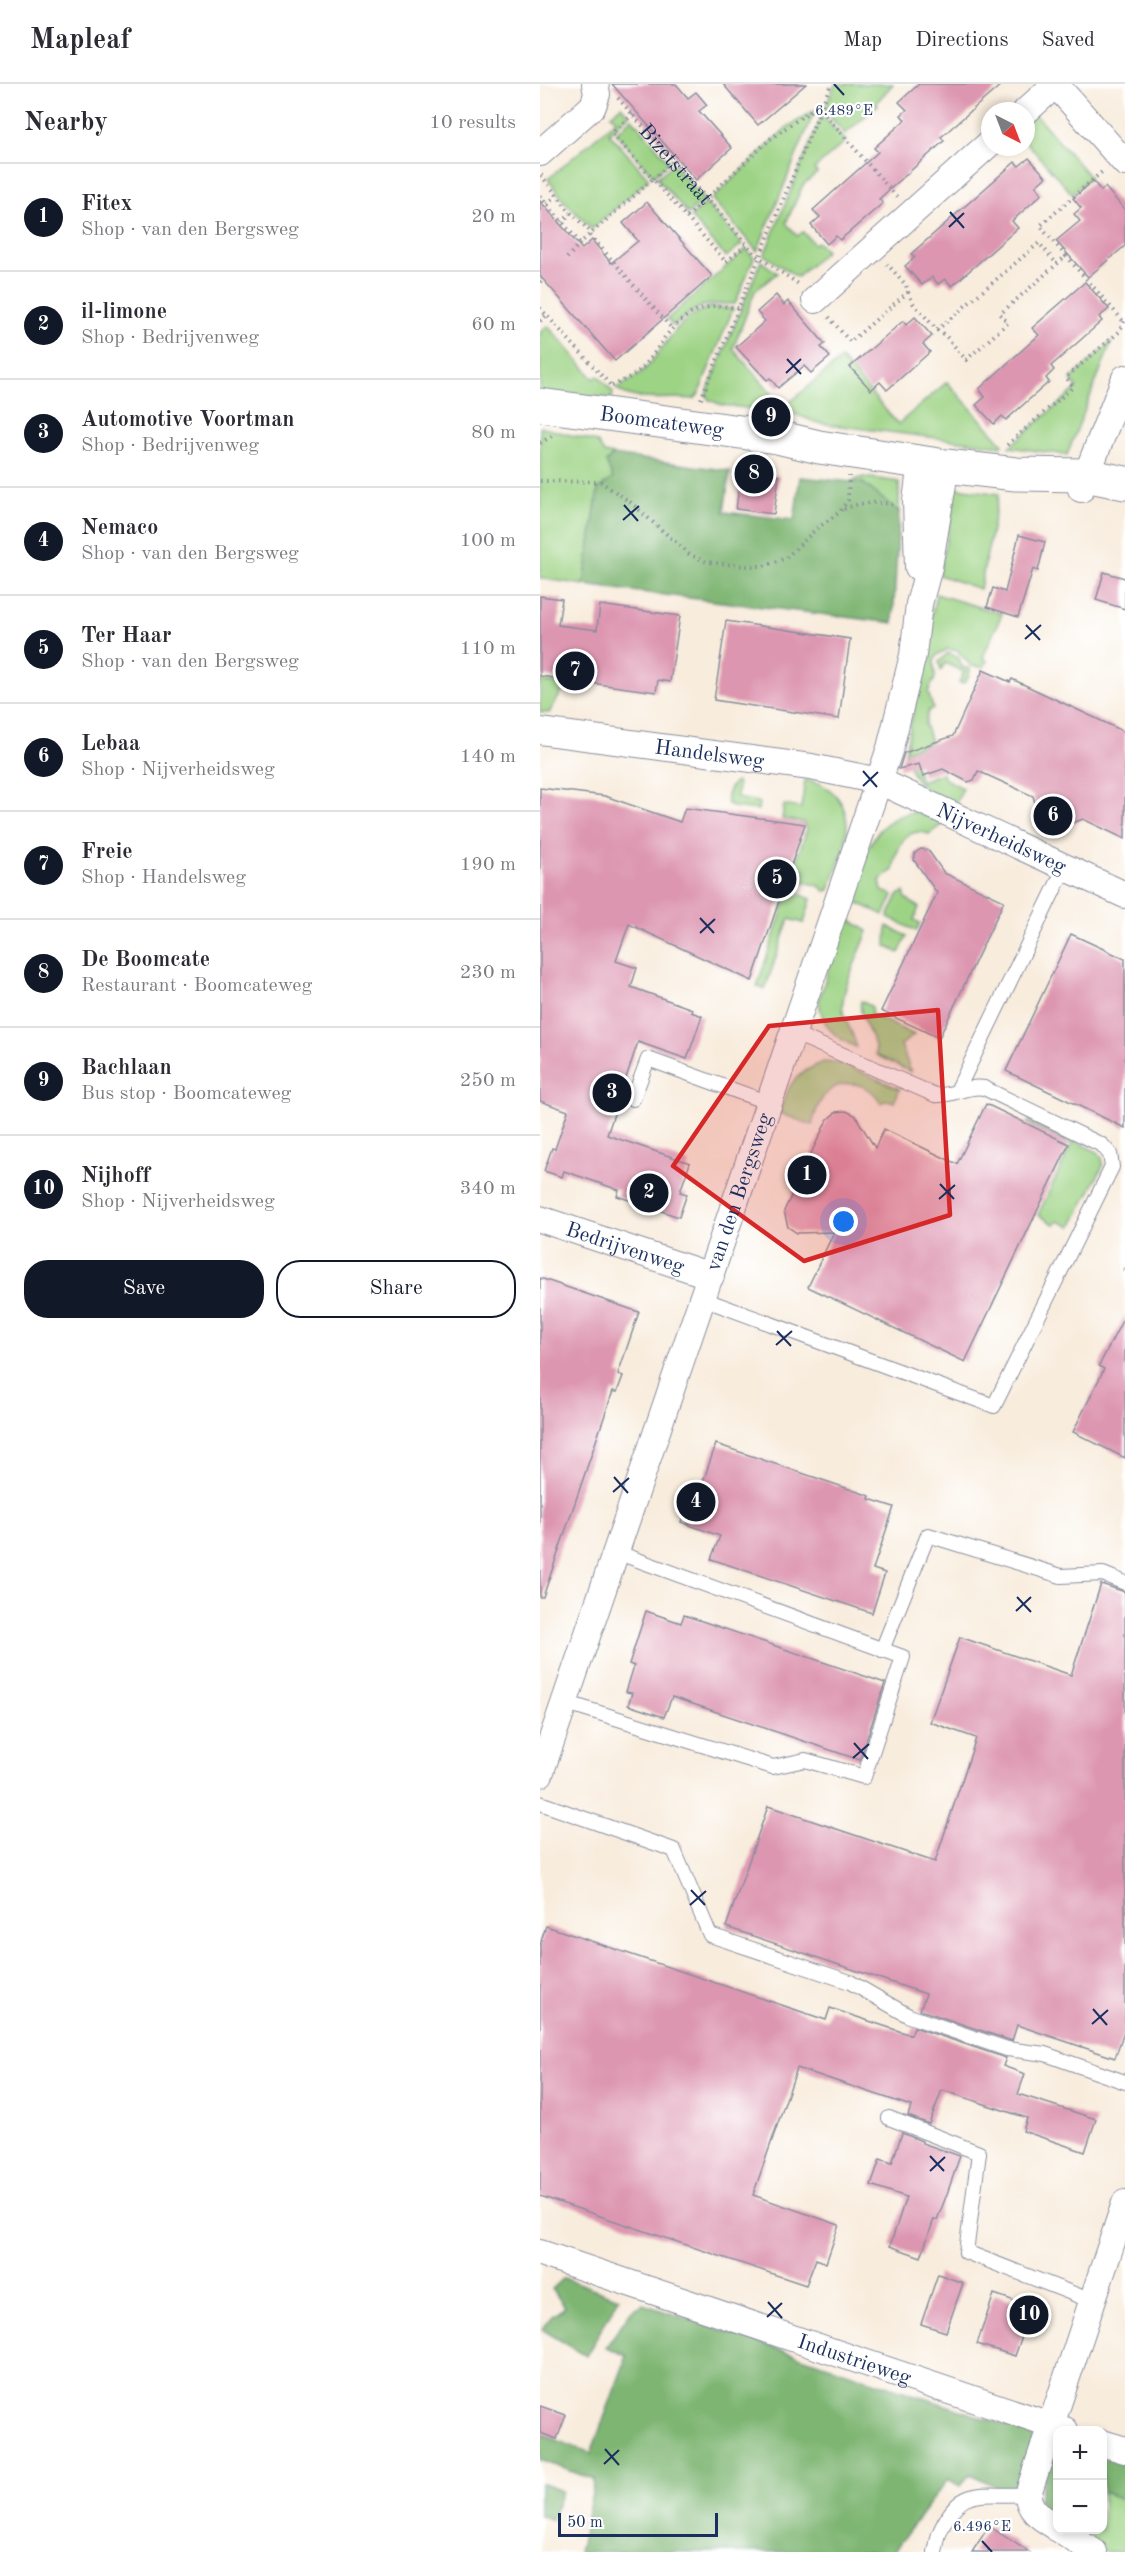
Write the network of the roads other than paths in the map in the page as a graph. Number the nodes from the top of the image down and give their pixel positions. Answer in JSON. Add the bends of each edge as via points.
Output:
{"nodes":[{"id":1,"x":1056,"y":84,"type":"edge"},
{"id":2,"x":604,"y":88,"type":"edge"},
{"id":3,"x":1035,"y":103,"type":"edge"},
{"id":4,"x":981,"y":151,"type":"edge"},
{"id":5,"x":540,"y":153,"type":"edge"},
{"id":6,"x":1122,"y":160,"type":"edge"},
{"id":7,"x":814,"y":300,"type":"road end"},
{"id":8,"x":1125,"y":378,"type":"edge"},
{"id":9,"x":540,"y":405,"type":"edge"},
{"id":10,"x":540,"y":416,"type":"edge"},
{"id":11,"x":819,"y":447,"type":"junction"},
{"id":12,"x":933,"y":464,"type":"junction"},
{"id":13,"x":1083,"y":482,"type":"junction"},
{"id":14,"x":1125,"y":483,"type":"edge"},
{"id":15,"x":1125,"y":502,"type":"edge"},
{"id":16,"x":919,"y":604,"type":"junction"},
{"id":17,"x":540,"y":731,"type":"edge"},
{"id":18,"x":879,"y":781,"type":"junction"},
{"id":19,"x":1065,"y":867,"type":"junction"},
{"id":20,"x":1125,"y":894,"type":"edge"},
{"id":21,"x":794,"y":1033,"type":"junction"},
{"id":22,"x":957,"y":1091,"type":"junction"},
{"id":23,"x":633,"y":1099,"type":"dead end"},
{"id":24,"x":769,"y":1103,"type":"junction"},
{"id":25,"x":540,"y":1219,"type":"edge"},
{"id":26,"x":707,"y":1288,"type":"junction"},
{"id":27,"x":616,"y":1552,"type":"junction"},
{"id":28,"x":1125,"y":1583,"type":"edge"},
{"id":29,"x":882,"y":1650,"type":"junction"},
{"id":30,"x":553,"y":1715,"type":"edge"},
{"id":31,"x":540,"y":1774,"type":"edge"},
{"id":32,"x":540,"y":1803,"type":"edge"},
{"id":33,"x":1125,"y":2082,"type":"edge"},
{"id":34,"x":889,"y":2118,"type":"dead end"},
{"id":35,"x":1125,"y":2203,"type":"edge"},
{"id":36,"x":540,"y":2253,"type":"edge"},
{"id":37,"x":1092,"y":2301,"type":"junction"},
{"id":38,"x":1053,"y":2426,"type":"edge"},
{"id":39,"x":1059,"y":2426,"type":"edge"},
{"id":40,"x":1053,"y":2439,"type":"edge"},
{"id":41,"x":1107,"y":2445,"type":"edge"},
{"id":42,"x":1125,"y":2451,"type":"edge"},
{"id":43,"x":1028,"y":2493,"type":"junction"},
{"id":44,"x":1053,"y":2525,"type":"edge"},
{"id":45,"x":1066,"y":2534,"type":"edge"},
{"id":46,"x":935,"y":2552,"type":"edge"},
{"id":47,"x":1094,"y":2552,"type":"edge"}],
"edges":[{"from":1,"to":3,"type":"street"},
{"from":1,"to":6,"type":"street"},
{"from":2,"to":5,"type":"street","via":[[593,106]]},
{"from":4,"to":7,"type":"street"},
{"from":8,"to":13,"type":"street"},
{"from":9,"to":11,"type":"street","name":"Boomcateweg","via":[[777,437]]},
{"from":10,"to":11,"type":"street","name":"Boomcateweg","via":[[585,429],[673,442],[727,448]]},
{"from":11,"to":12,"type":"street","name":"Boomcateweg"},
{"from":12,"to":13,"type":"street","name":"Boomcateweg","via":[[1011,460]]},
{"from":12,"to":16,"type":"street","name":"van den Bergsweg","via":[[929,567]]},
{"from":12,"to":16,"type":"street","name":"van den Bergsweg","via":[[916,501]]},
{"from":13,"to":14,"type":"street","name":"Boomcateweg"},
{"from":13,"to":15,"type":"street","name":"Boomcateweg"},
{"from":16,"to":18,"type":"street","name":"van den Bergsweg","via":[[913,656]]},
{"from":17,"to":18,"type":"street","name":"Handelsweg","via":[[811,767]]},
{"from":18,"to":19,"type":"street","name":"Nijverheidsweg"},
{"from":18,"to":21,"type":"street","name":"van den Bergsweg"},
{"from":19,"to":20,"type":"street","name":"Nijverheidsweg"},
{"from":19,"to":22,"type":"lane"},
{"from":21,"to":22,"type":"lane","via":[[928,1093],[942,1096]]},
{"from":21,"to":24,"type":"street","name":"van den Bergsweg"},
{"from":22,"to":26,"type":"lane","via":[[984,1088],[1102,1144],[1112,1160],[994,1406]]},
{"from":23,"to":24,"type":"lane","via":[[648,1059]]},
{"from":24,"to":26,"type":"street","name":"van den Bergsweg"},
{"from":25,"to":26,"type":"street","name":"Bedrijvenweg"},
{"from":26,"to":27,"type":"street","name":"van den Bergsweg"},
{"from":27,"to":29,"type":"lane"},
{"from":27,"to":30,"type":"street","name":"van den Bergsweg"},
{"from":28,"to":29,"type":"lane","via":[[1103,1574],[1061,1576],[928,1535]]},
{"from":29,"to":30,"type":"lane","via":[[903,1657],[864,1777],[805,1760],[773,1767]]},
{"from":30,"to":31,"type":"street","name":"van den Bergsweg"},
{"from":32,"to":33,"type":"lane","via":[[674,1850],[710,1935],[850,1982],[909,2016],[1007,2049],[1045,2054]]},
{"from":34,"to":37,"type":"lane","via":[[979,2153],[966,2252]]},
{"from":35,"to":37,"type":"street"},
{"from":36,"to":38,"type":"street","name":"Industrieweg"},
{"from":37,"to":39,"type":"street"},
{"from":40,"to":43,"type":"street"},
{"from":41,"to":42,"type":"street"},
{"from":43,"to":44,"type":"street","via":[[1034,2511]]},
{"from":43,"to":46,"type":"lane","via":[[965,2498],[940,2533]]},
{"from":45,"to":47,"type":"street"}]}
